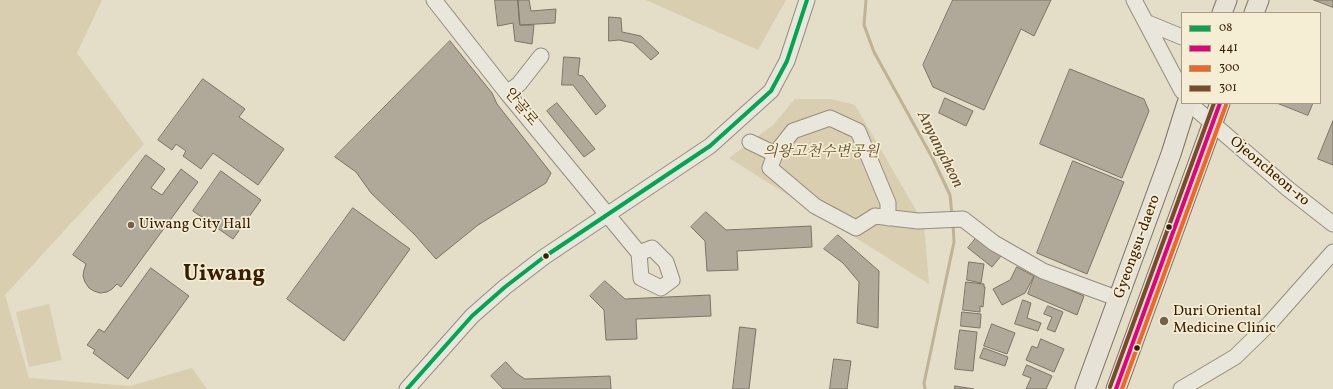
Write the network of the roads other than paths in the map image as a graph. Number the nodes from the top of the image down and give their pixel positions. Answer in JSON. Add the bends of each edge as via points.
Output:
{"nodes":[{"id":1,"x":434,"y":0,"type":"edge"},
{"id":2,"x":807,"y":0,"type":"edge"},
{"id":3,"x":1134,"y":0,"type":"edge"},
{"id":4,"x":1226,"y":0,"type":"edge"},
{"id":5,"x":1259,"y":0,"type":"edge"},
{"id":6,"x":1222,"y":12,"type":"edge"},
{"id":7,"x":1254,"y":12,"type":"edge"},
{"id":8,"x":1148,"y":23,"type":"junction"},
{"id":9,"x":1181,"y":37,"type":"edge"},
{"id":10,"x":541,"y":56,"type":"dead end"},
{"id":11,"x":1181,"y":89,"type":"edge"},
{"id":12,"x":507,"y":93,"type":"junction"},
{"id":13,"x":1188,"y":104,"type":"edge"},
{"id":14,"x":1189,"y":104,"type":"edge"},
{"id":15,"x":1220,"y":104,"type":"edge"},
{"id":16,"x":1212,"y":124,"type":"junction"},
{"id":17,"x":750,"y":142,"type":"dead end"},
{"id":18,"x":775,"y":154,"type":"junction"},
{"id":19,"x":608,"y":216,"type":"junction"},
{"id":20,"x":888,"y":218,"type":"junction"},
{"id":21,"x":1333,"y":224,"type":"edge"},
{"id":22,"x":1333,"y":252,"type":"edge"},
{"id":23,"x":639,"y":253,"type":"dead end"},
{"id":24,"x":1119,"y":299,"type":"junction"},
{"id":25,"x":407,"y":389,"type":"edge"},
{"id":26,"x":1085,"y":389,"type":"edge"},
{"id":27,"x":1116,"y":389,"type":"edge"},
{"id":28,"x":1181,"y":389,"type":"edge"}],
"edges":[{"from":1,"to":12,"type":"street","name":"안골로"},
{"from":2,"to":19,"type":"street","via":[[787,61],[771,91],[710,146]]},
{"from":3,"to":8,"type":"street"},
{"from":4,"to":6,"type":"main road"},
{"from":5,"to":7,"type":"main road"},
{"from":8,"to":9,"type":"street"},
{"from":8,"to":11,"type":"street"},
{"from":10,"to":12,"type":"street","via":[[519,84]]},
{"from":12,"to":19,"type":"street","name":"안골로"},
{"from":13,"to":24,"type":"main road","name":"Gyeongsu-daero"},
{"from":14,"to":16,"type":"street","name":"Ojeoncheon-ro"},
{"from":15,"to":16,"type":"main road","name":"Gyeongsu-daero"},
{"from":16,"to":21,"type":"street","name":"Ojeoncheon-ro"},
{"from":16,"to":27,"type":"main road","name":"Gyeongsu-daero"},
{"from":17,"to":18,"type":"street"},
{"from":18,"to":20,"type":"street","via":[[770,168],[815,206],[856,228],[875,216]]},
{"from":18,"to":20,"type":"street","via":[[794,130],[830,118],[858,131],[888,203]]},
{"from":19,"to":23,"type":"street","name":"안골로"},
{"from":19,"to":25,"type":"street","via":[[544,257],[505,287],[472,316]]},
{"from":20,"to":24,"type":"street","via":[[918,221],[963,219],[994,243],[1043,271]]},
{"from":22,"to":28,"type":"street","via":[[1270,323],[1235,357]]},
{"from":24,"to":26,"type":"main road","name":"Gyeongsu-daero"}]}
